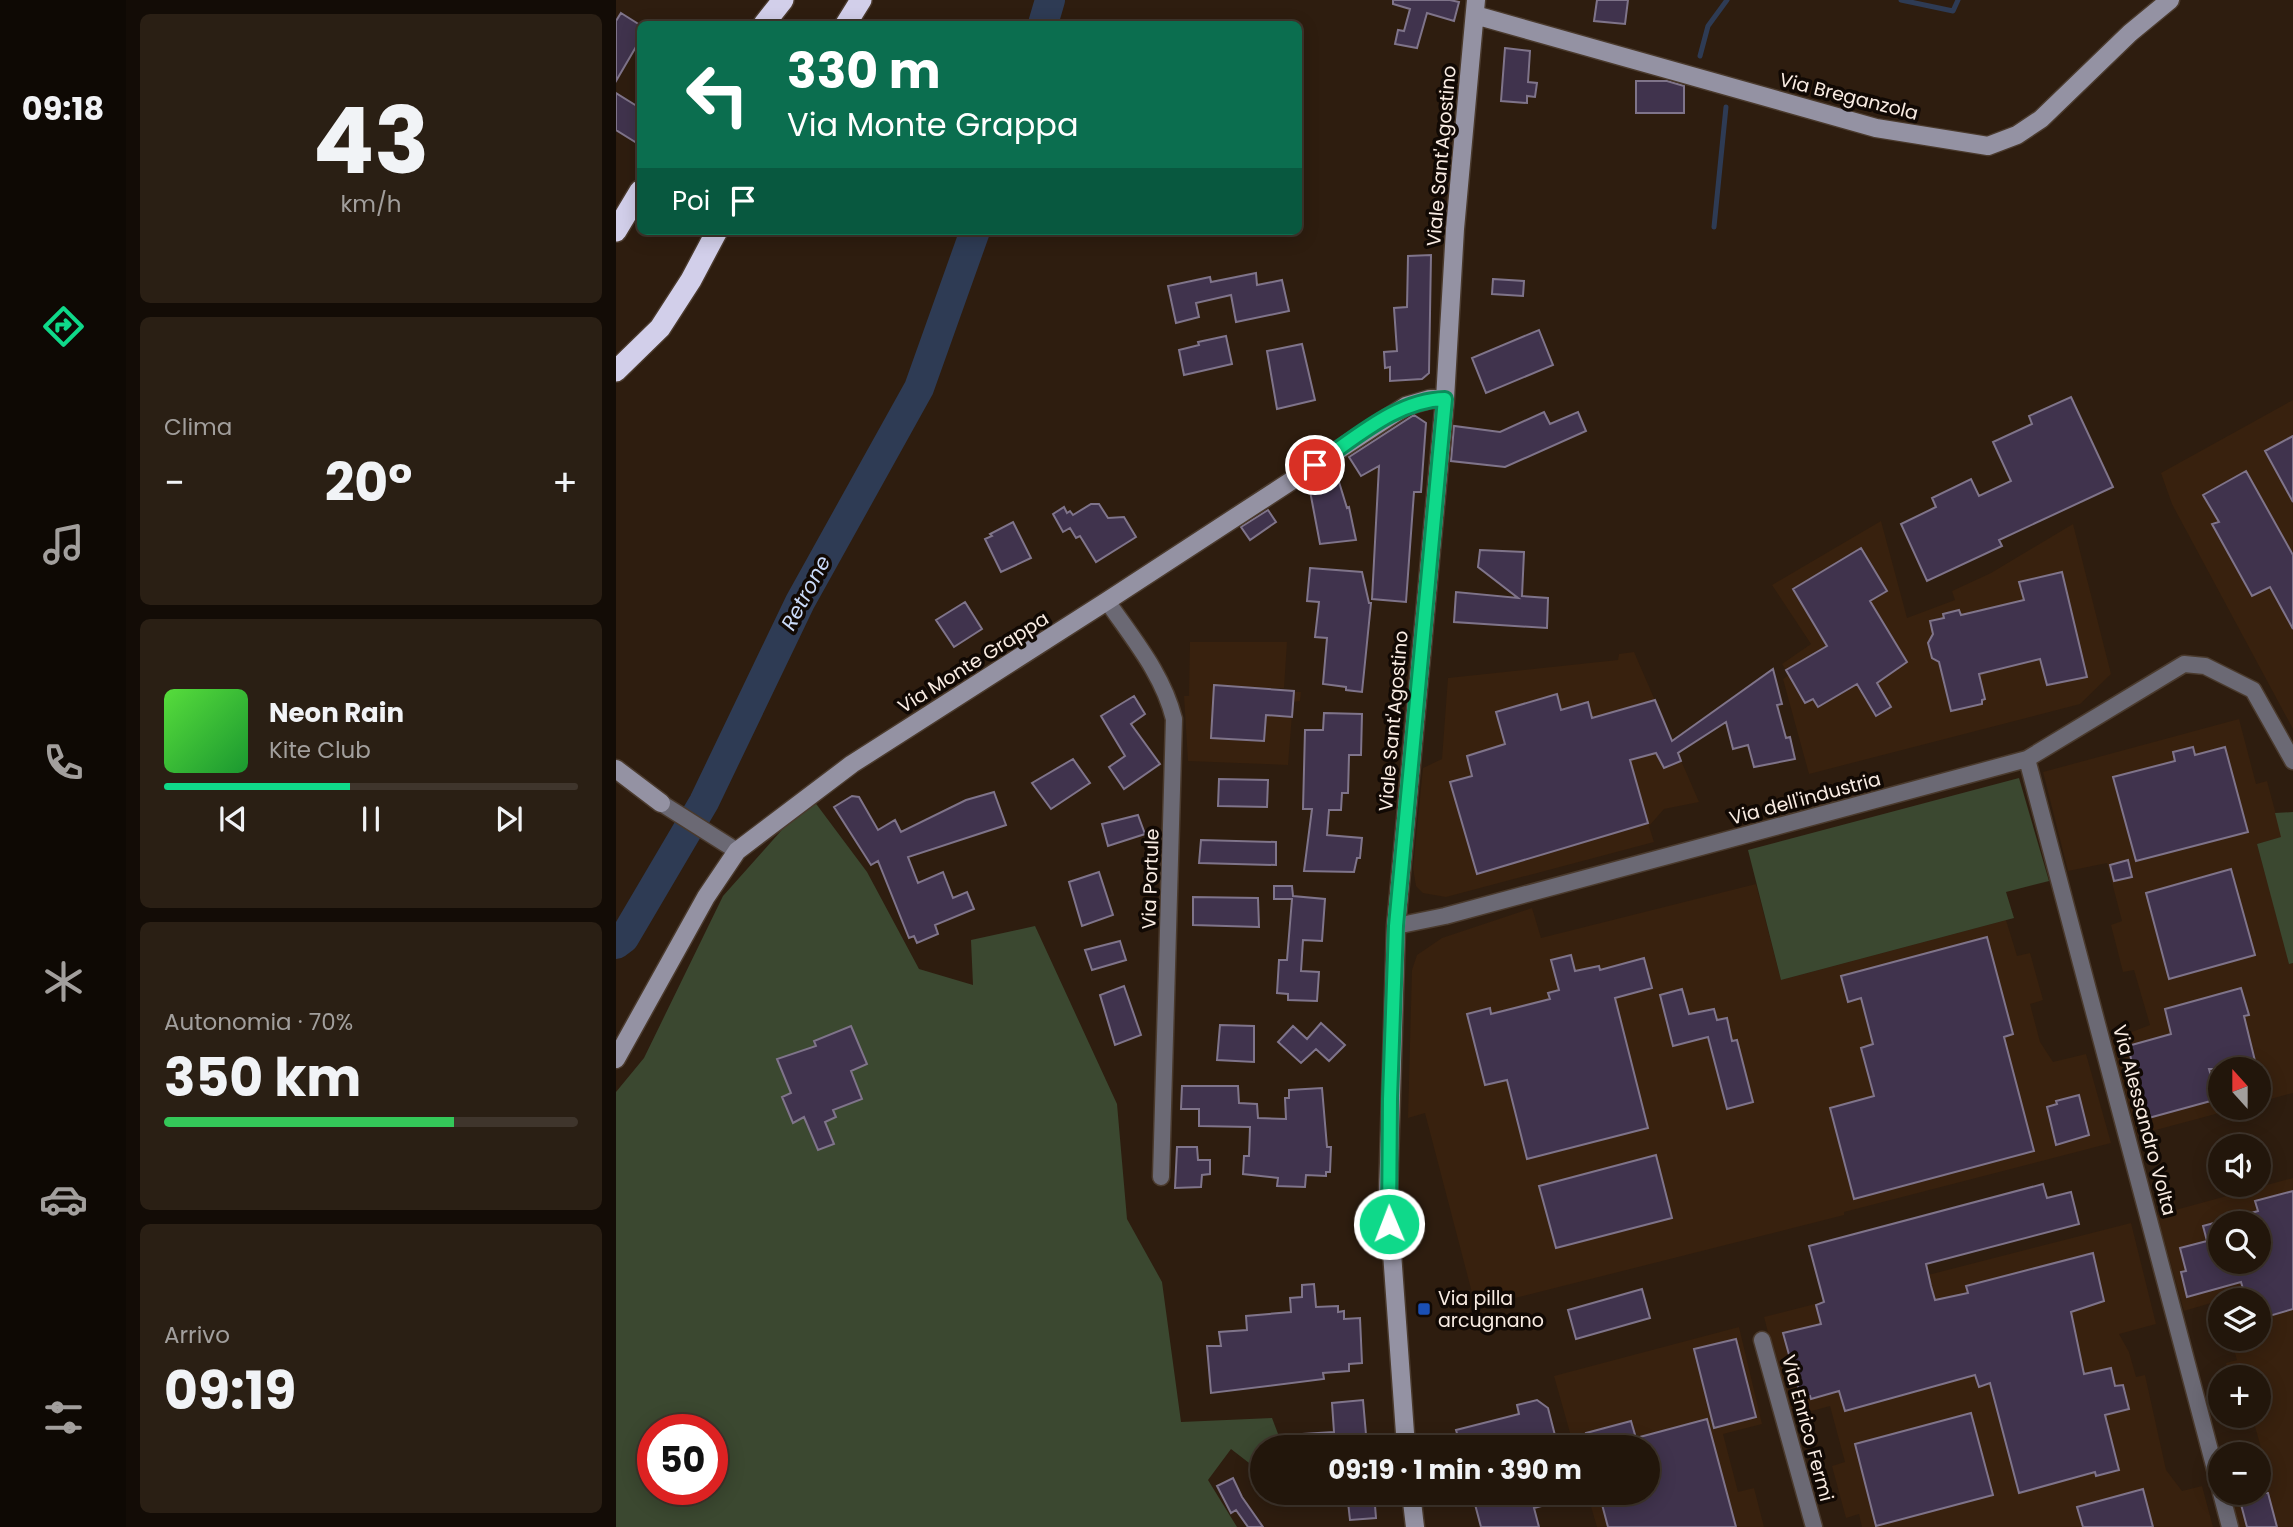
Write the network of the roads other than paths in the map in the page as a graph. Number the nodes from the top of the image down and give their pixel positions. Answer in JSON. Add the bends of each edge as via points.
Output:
{"nodes":[{"id":1,"x":783,"y":0,"type":"edge"},
{"id":2,"x":861,"y":0,"type":"edge"},
{"id":3,"x":2170,"y":0,"type":"edge"},
{"id":4,"x":1476,"y":7,"type":"edge"},
{"id":5,"x":766,"y":21,"type":"edge"},
{"id":6,"x":848,"y":21,"type":"edge"},
{"id":7,"x":637,"y":196,"type":"edge"},
{"id":8,"x":616,"y":231,"type":"edge"},
{"id":9,"x":715,"y":235,"type":"edge"},
{"id":10,"x":616,"y":371,"type":"edge"},
{"id":11,"x":1445,"y":399,"type":"junction"},
{"id":12,"x":1107,"y":601,"type":"junction"},
{"id":13,"x":2027,"y":759,"type":"junction"},
{"id":14,"x":2293,"y":761,"type":"edge"},
{"id":15,"x":616,"y":769,"type":"edge"},
{"id":16,"x":661,"y":803,"type":"joint"},
{"id":17,"x":737,"y":851,"type":"junction"},
{"id":18,"x":1396,"y":926,"type":"junction"},
{"id":19,"x":616,"y":1059,"type":"edge"},
{"id":20,"x":1161,"y":1177,"type":"dead end"},
{"id":21,"x":1762,"y":1340,"type":"dead end"},
{"id":22,"x":1405,"y":1435,"type":"edge"},
{"id":23,"x":2208,"y":1443,"type":"edge"},
{"id":24,"x":1412,"y":1505,"type":"edge"},
{"id":25,"x":2224,"y":1505,"type":"edge"},
{"id":26,"x":1415,"y":1527,"type":"edge"},
{"id":27,"x":1814,"y":1527,"type":"edge"},
{"id":28,"x":2230,"y":1527,"type":"edge"}],
"edges":[{"from":1,"to":5,"type":"highway"},
{"from":2,"to":6,"type":"highway"},
{"from":3,"to":4,"type":"street","name":"Via Breganzola","via":[[2041,119],[1988,146],[1875,128]]},
{"from":4,"to":11,"type":"street","name":"Viale Sant'Agostino"},
{"from":7,"to":8,"type":"highway"},
{"from":9,"to":10,"type":"highway","via":[[660,328]]},
{"from":11,"to":12,"type":"street","name":"Via Monte Grappa","via":[[1406,405]]},
{"from":11,"to":18,"type":"street","name":"Viale Sant'Agostino"},
{"from":12,"to":17,"type":"street","name":"Via Monte Grappa","via":[[852,764]]},
{"from":12,"to":20,"type":"street","name":"Via Portule","via":[[1155,670],[1174,719]]},
{"from":13,"to":14,"type":"street","name":"Via dell'industria","via":[[2184,664],[2205,666],[2253,690]]},
{"from":13,"to":18,"type":"street","name":"Via dell'industria"},
{"from":13,"to":23,"type":"street","name":"Via Alessandro Volta"},
{"from":15,"to":16,"type":"street"},
{"from":16,"to":17,"type":"street"},
{"from":17,"to":19,"type":"street","name":"Via Monte Grappa","via":[[706,897]]},
{"from":18,"to":22,"type":"street","name":"Viale Sant'Agostino","via":[[1388,1197]]},
{"from":21,"to":27,"type":"street","name":"Via Enrico Fermi"},
{"from":24,"to":26,"type":"street"},
{"from":25,"to":28,"type":"street","name":"Via Alessandro Volta"}]}
